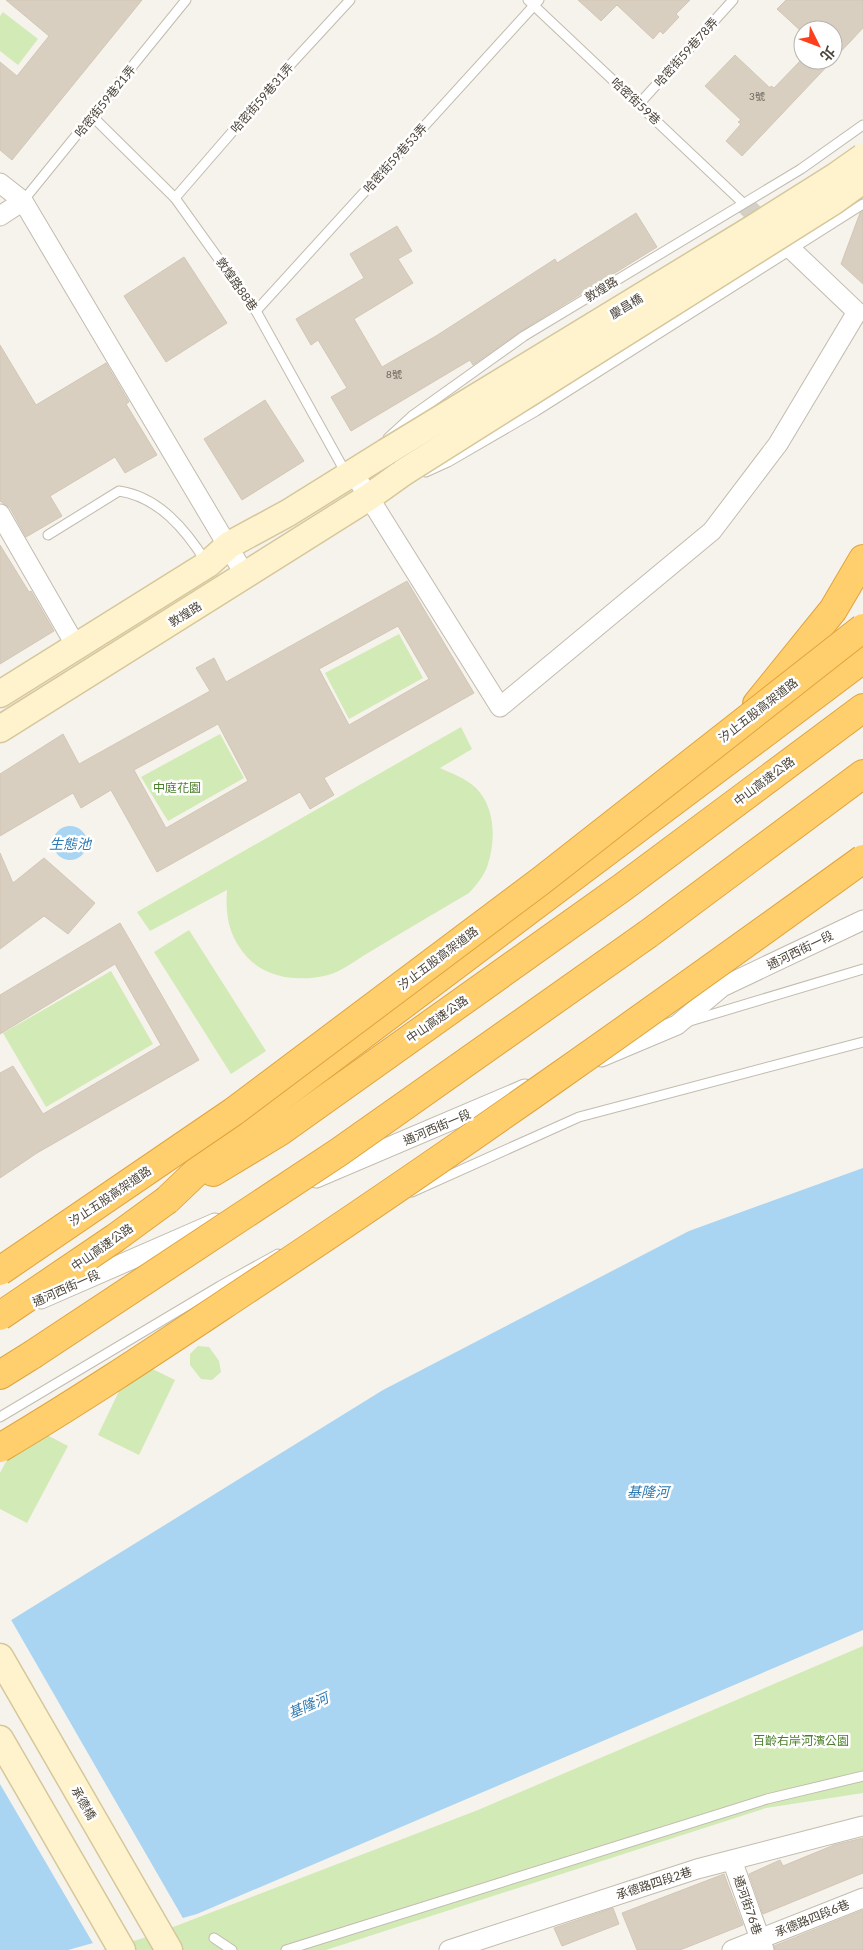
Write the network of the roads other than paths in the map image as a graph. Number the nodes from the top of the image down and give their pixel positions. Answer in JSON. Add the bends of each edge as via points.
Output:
{"nodes":[{"id":1,"x":186,"y":0,"type":"edge"},
{"id":2,"x":350,"y":0,"type":"edge"},
{"id":3,"x":733,"y":0,"type":"edge"},
{"id":4,"x":534,"y":2,"type":"edge"},
{"id":5,"x":640,"y":104,"type":"junction"},
{"id":6,"x":93,"y":117,"type":"junction"},
{"id":7,"x":863,"y":126,"type":"edge"},
{"id":8,"x":863,"y":157,"type":"edge"},
{"id":9,"x":863,"y":180,"type":"edge"},
{"id":10,"x":0,"y":182,"type":"edge"},
{"id":11,"x":175,"y":198,"type":"junction"},
{"id":12,"x":23,"y":201,"type":"junction"},
{"id":13,"x":743,"y":203,"type":"junction"},
{"id":14,"x":863,"y":204,"type":"edge"},
{"id":15,"x":0,"y":216,"type":"edge"},
{"id":16,"x":792,"y":250,"type":"junction"},
{"id":17,"x":256,"y":310,"type":"junction"},
{"id":18,"x":386,"y":452,"type":"joint"},
{"id":19,"x":350,"y":474,"type":"junction"},
{"id":20,"x":413,"y":475,"type":"junction"},
{"id":21,"x":369,"y":497,"type":"junction"},
{"id":22,"x":0,"y":514,"type":"edge"},
{"id":23,"x":48,"y":535,"type":"dead end"},
{"id":24,"x":7,"y":542,"type":"edge"},
{"id":25,"x":229,"y":545,"type":"junction"},
{"id":26,"x":863,"y":559,"type":"edge"},
{"id":27,"x":208,"y":564,"type":"junction"},
{"id":28,"x":246,"y":575,"type":"junction"},
{"id":29,"x":863,"y":628,"type":"edge"},
{"id":30,"x":76,"y":646,"type":"junction"},
{"id":31,"x":863,"y":658,"type":"edge"},
{"id":32,"x":0,"y":694,"type":"edge"},
{"id":33,"x":863,"y":708,"type":"edge"},
{"id":34,"x":0,"y":729,"type":"edge"},
{"id":35,"x":863,"y":774,"type":"edge"},
{"id":36,"x":662,"y":809,"type":"junction"},
{"id":37,"x":863,"y":859,"type":"edge"},
{"id":38,"x":863,"y":920,"type":"edge"},
{"id":39,"x":863,"y":969,"type":"edge"},
{"id":40,"x":677,"y":1025,"type":"junction"},
{"id":41,"x":863,"y":1042,"type":"edge"},
{"id":42,"x":167,"y":1200,"type":"junction"},
{"id":43,"x":294,"y":1247,"type":"dead end"},
{"id":44,"x":286,"y":1251,"type":"dead end"},
{"id":45,"x":0,"y":1271,"type":"edge"},
{"id":46,"x":0,"y":1312,"type":"edge"},
{"id":47,"x":9,"y":1313,"type":"edge"},
{"id":48,"x":0,"y":1322,"type":"edge"},
{"id":49,"x":0,"y":1375,"type":"edge"},
{"id":50,"x":0,"y":1417,"type":"edge"},
{"id":51,"x":0,"y":1448,"type":"edge"},
{"id":52,"x":0,"y":1657,"type":"edge"},
{"id":53,"x":0,"y":1738,"type":"edge"},
{"id":54,"x":863,"y":1776,"type":"edge"},
{"id":55,"x":863,"y":1826,"type":"edge"},
{"id":56,"x":732,"y":1860,"type":"junction"},
{"id":57,"x":863,"y":1898,"type":"edge"},
{"id":58,"x":214,"y":1938,"type":"dead end"},
{"id":59,"x":762,"y":1944,"type":"edge"},
{"id":60,"x":122,"y":1950,"type":"edge"},
{"id":61,"x":169,"y":1950,"type":"edge"},
{"id":62,"x":232,"y":1950,"type":"edge"},
{"id":63,"x":286,"y":1950,"type":"edge"},
{"id":64,"x":449,"y":1950,"type":"edge"},
{"id":65,"x":732,"y":1950,"type":"edge"}],
"edges":[{"from":1,"to":6,"type":"lane","name":"哈密街59巷21弄"},
{"from":2,"to":11,"type":"lane","name":"哈密街59巷31弄"},
{"from":3,"to":5,"type":"lane","name":"哈密街59巷78弄"},
{"from":4,"to":5,"type":"lane","name":"哈密街59巷"},
{"from":4,"to":17,"type":"lane","name":"哈密街59巷53弄"},
{"from":5,"to":13,"type":"lane","name":"哈密街59巷"},
{"from":6,"to":11,"type":"lane","name":"敦煌路88巷"},
{"from":6,"to":12,"type":"lane","name":"哈密街59巷21弄"},
{"from":7,"to":13,"type":"lane","name":"敦煌路","via":[[801,169]]},
{"from":8,"to":18,"type":"street","name":"慶昌橋","bridge":true,"via":[[752,229]]},
{"from":9,"to":20,"type":"street","name":"慶昌橋","bridge":true},
{"from":10,"to":12,"type":"street"},
{"from":11,"to":17,"type":"lane","name":"敦煌路88巷"},
{"from":12,"to":15,"type":"street"},
{"from":12,"to":25,"type":"street"},
{"from":13,"to":19,"type":"lane","name":"敦煌路","via":[[524,336],[412,416]]},
{"from":14,"to":16,"type":"lane","name":"敦煌路"},
{"from":16,"to":20,"type":"lane","name":"敦煌路","via":[[536,411],[448,462]]},
{"from":16,"to":21,"type":"street","via":[[857,312],[778,444],[712,531],[500,707]]},
{"from":17,"to":19,"type":"lane","name":"敦煌路88巷"},
{"from":18,"to":19,"type":"street","name":"敦煌路"},
{"from":19,"to":21,"type":"street"},
{"from":19,"to":25,"type":"street","name":"敦煌路","via":[[288,514]]},
{"from":20,"to":21,"type":"street","name":"敦煌路"},
{"from":21,"to":28,"type":"street","name":"敦煌路"},
{"from":22,"to":24,"type":"street"},
{"from":23,"to":27,"type":"lane","via":[[119,491],[129,492],[164,511],[190,536]]},
{"from":24,"to":30,"type":"street"},
{"from":25,"to":27,"type":"street","name":"敦煌路"},
{"from":25,"to":28,"type":"street"},
{"from":26,"to":36,"type":"highway","via":[[833,610],[756,706]]},
{"from":27,"to":30,"type":"street","name":"敦煌路"},
{"from":28,"to":34,"type":"street","name":"敦煌路"},
{"from":29,"to":45,"type":"highway","name":"汐止五股高架道路","bridge":true,"via":[[542,880],[233,1112]]},
{"from":30,"to":32,"type":"street","name":"敦煌路"},
{"from":31,"to":36,"type":"highway"},
{"from":33,"to":42,"type":"highway","name":"中山高速公路","via":[[623,887],[279,1132]]},
{"from":35,"to":49,"type":"highway","bridge":true,"via":[[648,934],[347,1146]]},
{"from":36,"to":42,"type":"highway","via":[[255,1116]]},
{"from":37,"to":51,"type":"highway","bridge":true,"via":[[620,1034],[339,1229]]},
{"from":38,"to":40,"type":"street","name":"通河西街一段","via":[[722,987]]},
{"from":39,"to":40,"type":"lane"},
{"from":40,"to":47,"type":"street","name":"通河西街一段"},
{"from":41,"to":43,"type":"lane","via":[[579,1117]]},
{"from":42,"to":47,"type":"highway","name":"中山高速公路","bridge":true},
{"from":44,"to":50,"type":"lane","via":[[220,1286]]},
{"from":46,"to":47,"type":"street","name":"通河西街一段"},
{"from":47,"to":48,"type":"lane"},
{"from":52,"to":61,"type":"street","name":"承德橋"},
{"from":53,"to":60,"type":"street"},
{"from":54,"to":63,"type":"lane","via":[[767,1798]]},
{"from":55,"to":56,"type":"street","name":"承德路四段2巷"},
{"from":56,"to":59,"type":"street","name":"通河街76巷"},
{"from":56,"to":64,"type":"street","name":"承德路四段2巷"},
{"from":57,"to":59,"type":"street","name":"承德路四段6巷"},
{"from":58,"to":62,"type":"lane"},
{"from":59,"to":65,"type":"street","name":"承德路四段6巷"}]}
